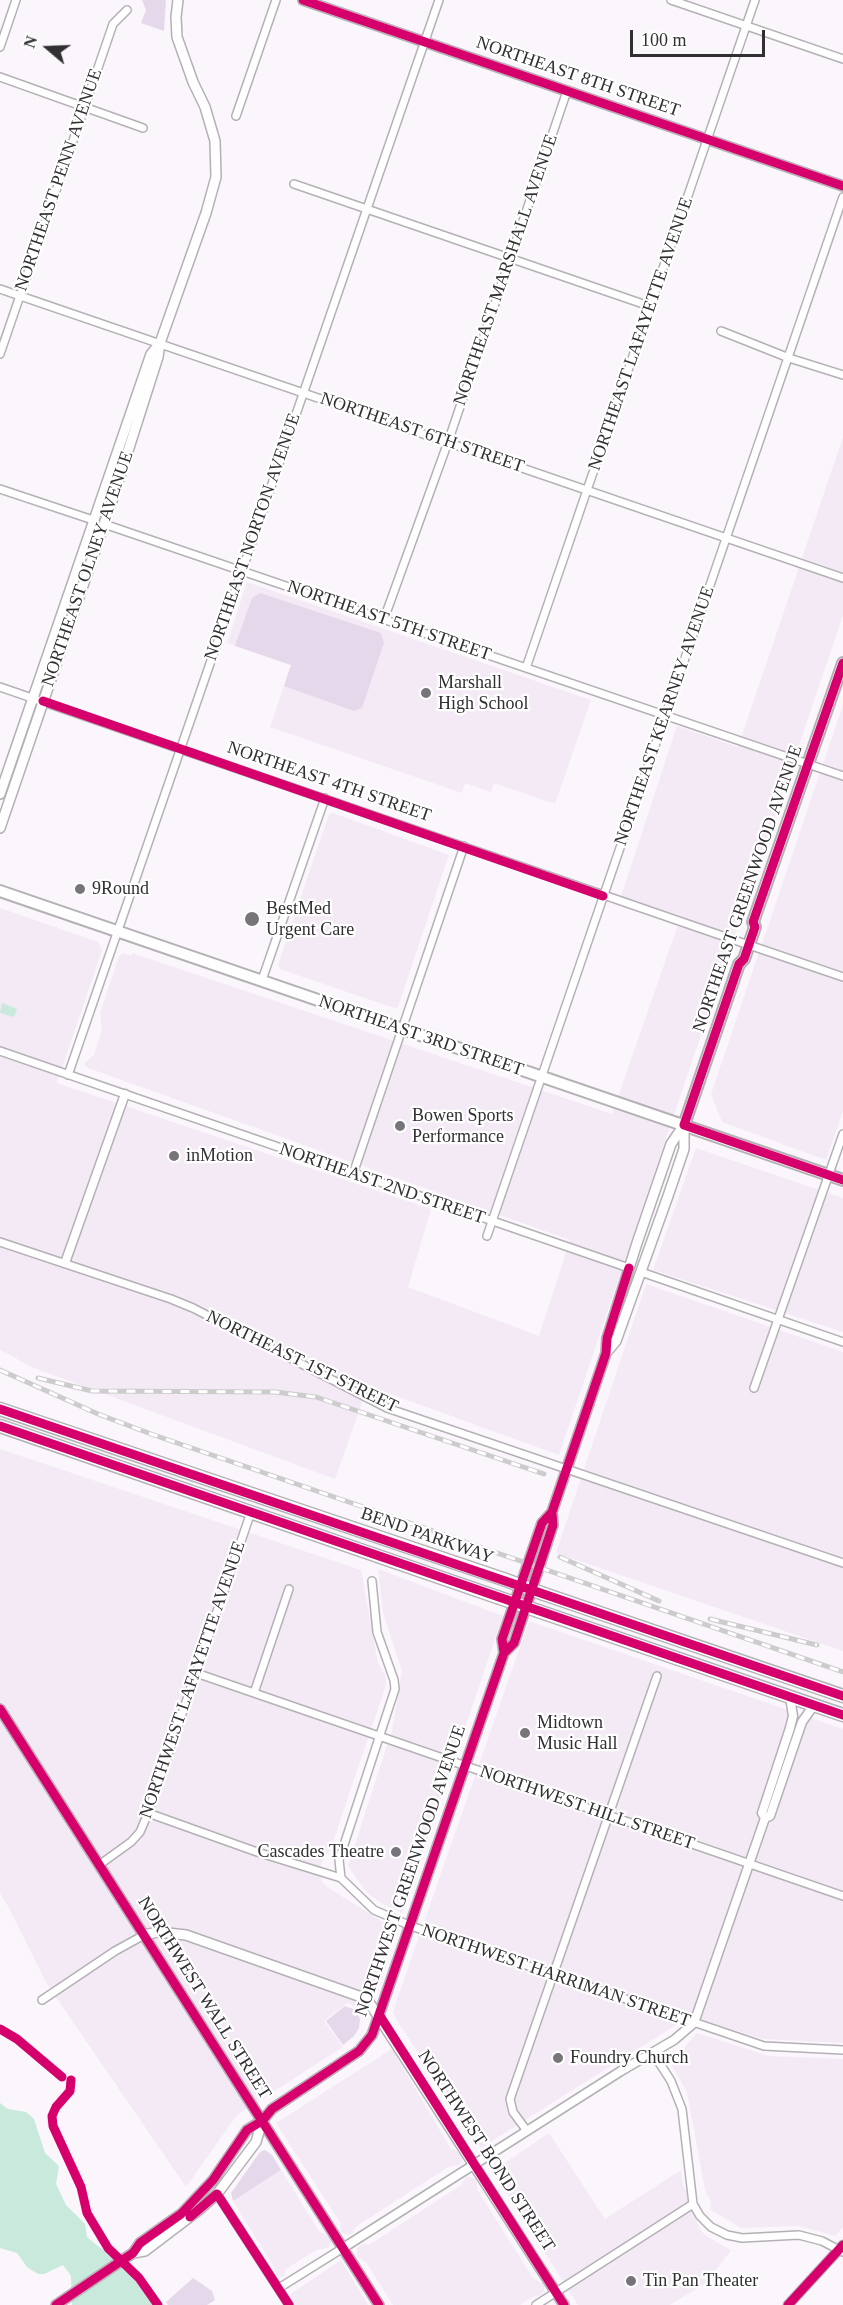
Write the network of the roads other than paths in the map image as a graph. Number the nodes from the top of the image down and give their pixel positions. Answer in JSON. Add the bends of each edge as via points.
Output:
{"nodes":[{"id":1,"x":16,"y":0,"type":"edge"},
{"id":2,"x":178,"y":0,"type":"edge"},
{"id":3,"x":276,"y":0,"type":"edge"},
{"id":4,"x":303,"y":0,"type":"edge"},
{"id":5,"x":439,"y":0,"type":"edge"},
{"id":6,"x":671,"y":0,"type":"edge"},
{"id":7,"x":755,"y":0,"type":"edge"},
{"id":8,"x":127,"y":10,"type":"dead end"},
{"id":9,"x":746,"y":26,"type":"junction"},
{"id":10,"x":425,"y":42,"type":"junction"},
{"id":11,"x":0,"y":46,"type":"edge"},
{"id":12,"x":843,"y":59,"type":"edge"},
{"id":13,"x":0,"y":77,"type":"edge"},
{"id":14,"x":567,"y":91,"type":"junction"},
{"id":15,"x":84,"y":107,"type":"junction"},
{"id":16,"x":236,"y":116,"type":"dead end"},
{"id":17,"x":143,"y":128,"type":"dead end"},
{"id":18,"x":707,"y":139,"type":"junction"},
{"id":19,"x":294,"y":184,"type":"dead end"},
{"id":20,"x":843,"y":186,"type":"edge"},
{"id":21,"x":843,"y":197,"type":"edge"},
{"id":22,"x":366,"y":209,"type":"junction"},
{"id":23,"x":510,"y":258,"type":"junction"},
{"id":24,"x":0,"y":289,"type":"edge"},
{"id":25,"x":20,"y":296,"type":"junction"},
{"id":26,"x":649,"y":306,"type":"junction"},
{"id":27,"x":722,"y":331,"type":"dead end"},
{"id":28,"x":160,"y":343,"type":"junction"},
{"id":29,"x":0,"y":354,"type":"edge"},
{"id":30,"x":789,"y":358,"type":"junction"},
{"id":31,"x":843,"y":375,"type":"edge"},
{"id":32,"x":303,"y":392,"type":"junction"},
{"id":33,"x":448,"y":442,"type":"junction"},
{"id":34,"x":0,"y":489,"type":"edge"},
{"id":35,"x":588,"y":489,"type":"junction"},
{"id":36,"x":93,"y":520,"type":"junction"},
{"id":37,"x":104,"y":524,"type":"junction"},
{"id":38,"x":726,"y":537,"type":"junction"},
{"id":39,"x":242,"y":570,"type":"junction"},
{"id":40,"x":843,"y":578,"type":"edge"},
{"id":41,"x":384,"y":619,"type":"junction"},
{"id":42,"x":843,"y":663,"type":"edge"},
{"id":43,"x":525,"y":668,"type":"junction"},
{"id":44,"x":0,"y":687,"type":"edge"},
{"id":45,"x":32,"y":698,"type":"junction"},
{"id":46,"x":43,"y":701,"type":"junction"},
{"id":47,"x":666,"y":716,"type":"junction"},
{"id":48,"x":180,"y":749,"type":"junction"},
{"id":49,"x":808,"y":765,"type":"junction"},
{"id":50,"x":843,"y":776,"type":"edge"},
{"id":51,"x":0,"y":794,"type":"edge"},
{"id":52,"x":325,"y":798,"type":"junction"},
{"id":53,"x":0,"y":828,"type":"edge"},
{"id":54,"x":464,"y":846,"type":"junction"},
{"id":55,"x":0,"y":891,"type":"edge"},
{"id":56,"x":603,"y":896,"type":"junction"},
{"id":57,"x":117,"y":931,"type":"junction"},
{"id":58,"x":746,"y":944,"type":"junction"},
{"id":59,"x":843,"y":977,"type":"edge"},
{"id":60,"x":262,"y":980,"type":"junction"},
{"id":61,"x":402,"y":1029,"type":"junction"},
{"id":62,"x":0,"y":1051,"type":"edge"},
{"id":63,"x":68,"y":1075,"type":"junction"},
{"id":64,"x":542,"y":1077,"type":"junction"},
{"id":65,"x":125,"y":1095,"type":"junction"},
{"id":66,"x":684,"y":1125,"type":"junction"},
{"id":67,"x":843,"y":1134,"type":"edge"},
{"id":68,"x":353,"y":1174,"type":"junction"},
{"id":69,"x":829,"y":1175,"type":"junction"},
{"id":70,"x":843,"y":1180,"type":"edge"},
{"id":71,"x":492,"y":1221,"type":"junction"},
{"id":72,"x":487,"y":1236,"type":"dead end"},
{"id":73,"x":0,"y":1242,"type":"edge"},
{"id":74,"x":65,"y":1263,"type":"junction"},
{"id":75,"x":629,"y":1268,"type":"junction"},
{"id":76,"x":641,"y":1272,"type":"junction"},
{"id":77,"x":778,"y":1320,"type":"junction"},
{"id":78,"x":843,"y":1342,"type":"edge"},
{"id":79,"x":606,"y":1353,"type":"junction"},
{"id":80,"x":754,"y":1388,"type":"dead end"},
{"id":81,"x":0,"y":1409,"type":"edge"},
{"id":82,"x":0,"y":1426,"type":"edge"},
{"id":83,"x":566,"y":1468,"type":"junction"},
{"id":84,"x":251,"y":1512,"type":"junction"},
{"id":85,"x":552,"y":1512,"type":"junction"},
{"id":86,"x":843,"y":1563,"type":"edge"},
{"id":87,"x":523,"y":1577,"type":"joint"},
{"id":88,"x":372,"y":1581,"type":"dead end"},
{"id":89,"x":535,"y":1581,"type":"joint"},
{"id":90,"x":289,"y":1589,"type":"dead end"},
{"id":91,"x":504,"y":1653,"type":"junction"},
{"id":92,"x":196,"y":1673,"type":"junction"},
{"id":93,"x":657,"y":1676,"type":"dead end"},
{"id":94,"x":254,"y":1693,"type":"junction"},
{"id":95,"x":843,"y":1696,"type":"edge"},
{"id":96,"x":790,"y":1697,"type":"junction"},
{"id":97,"x":814,"y":1705,"type":"junction"},
{"id":98,"x":0,"y":1709,"type":"edge"},
{"id":99,"x":843,"y":1715,"type":"edge"},
{"id":100,"x":380,"y":1737,"type":"junction"},
{"id":101,"x":465,"y":1766,"type":"junction"},
{"id":102,"x":148,"y":1813,"type":"junction"},
{"id":103,"x":609,"y":1815,"type":"junction"},
{"id":104,"x":765,"y":1818,"type":"junction"},
{"id":105,"x":750,"y":1864,"type":"junction"},
{"id":106,"x":99,"y":1865,"type":"junction"},
{"id":107,"x":340,"y":1878,"type":"junction"},
{"id":108,"x":843,"y":1896,"type":"edge"},
{"id":109,"x":411,"y":1926,"type":"junction"},
{"id":110,"x":144,"y":1935,"type":"junction"},
{"id":111,"x":554,"y":1974,"type":"junction"},
{"id":112,"x":42,"y":2000,"type":"dead end"},
{"id":113,"x":380,"y":2016,"type":"junction"},
{"id":114,"x":694,"y":2023,"type":"junction"},
{"id":115,"x":843,"y":2041,"type":"edge"},
{"id":116,"x":842,"y":2050,"type":"edge"},
{"id":117,"x":653,"y":2053,"type":"junction"},
{"id":118,"x":262,"y":2121,"type":"junction"},
{"id":119,"x":527,"y":2131,"type":"junction"},
{"id":120,"x":474,"y":2164,"type":"junction"},
{"id":121,"x":217,"y":2194,"type":"junction"},
{"id":122,"x":693,"y":2204,"type":"junction"},
{"id":123,"x":343,"y":2248,"type":"junction"},
{"id":124,"x":842,"y":2249,"type":"edge"},
{"id":125,"x":133,"y":2253,"type":"junction"},
{"id":126,"x":279,"y":2288,"type":"junction"},
{"id":127,"x":556,"y":2292,"type":"junction"},
{"id":128,"x":56,"y":2305,"type":"edge"},
{"id":129,"x":289,"y":2305,"type":"edge"},
{"id":130,"x":380,"y":2305,"type":"edge"},
{"id":131,"x":536,"y":2305,"type":"edge"},
{"id":132,"x":564,"y":2305,"type":"edge"},
{"id":133,"x":788,"y":2305,"type":"edge"}],
"edges":[{"from":1,"to":11,"type":"street"},
{"from":2,"to":28,"type":"main road","name":"NORTHEAST OLNEY AVENUE","via":[[177,37],[215,141],[216,177]]},
{"from":3,"to":16,"type":"street"},
{"from":4,"to":10,"type":"main road","name":"NORTHEAST 8TH STREET"},
{"from":5,"to":10,"type":"street","name":"NORTHEAST NORTON AVENUE"},
{"from":6,"to":9,"type":"street"},
{"from":7,"to":9,"type":"street","name":"NORTHEAST LAFAYETTE AVENUE"},
{"from":8,"to":15,"type":"street","name":"NORTHEAST PENN AVENUE","via":[[113,24]]},
{"from":9,"to":12,"type":"street"},
{"from":9,"to":18,"type":"street","name":"NORTHEAST LAFAYETTE AVENUE"},
{"from":10,"to":14,"type":"main road","name":"NORTHEAST 8TH STREET"},
{"from":10,"to":22,"type":"street","name":"NORTHEAST NORTON AVENUE"},
{"from":13,"to":15,"type":"street"},
{"from":14,"to":18,"type":"main road","name":"NORTHEAST 8TH STREET"},
{"from":14,"to":23,"type":"street","name":"NORTHEAST MARSHALL AVENUE"},
{"from":15,"to":17,"type":"street"},
{"from":15,"to":25,"type":"street","name":"NORTHEAST PENN AVENUE"},
{"from":18,"to":20,"type":"main road","name":"NORTHEAST 8TH STREET"},
{"from":18,"to":26,"type":"street","name":"NORTHEAST LAFAYETTE AVENUE"},
{"from":19,"to":22,"type":"street"},
{"from":21,"to":30,"type":"street","name":"NORTHEAST KEARNEY AVENUE"},
{"from":22,"to":23,"type":"street"},
{"from":22,"to":32,"type":"street","name":"NORTHEAST NORTON AVENUE"},
{"from":23,"to":26,"type":"street"},
{"from":23,"to":33,"type":"street","name":"NORTHEAST MARSHALL AVENUE"},
{"from":24,"to":25,"type":"street","name":"NORTHEAST 6TH STREET"},
{"from":25,"to":28,"type":"street","name":"NORTHEAST 6TH STREET"},
{"from":25,"to":29,"type":"street","name":"NORTHEAST PENN AVENUE"},
{"from":26,"to":35,"type":"street","name":"NORTHEAST LAFAYETTE AVENUE"},
{"from":27,"to":30,"type":"street"},
{"from":28,"to":32,"type":"street","name":"NORTHEAST 6TH STREET"},
{"from":28,"to":36,"type":"main road","name":"NORTHEAST OLNEY AVENUE","via":[[150,354]]},
{"from":28,"to":37,"type":"main road","name":"NORTHEAST OLNEY AVENUE"},
{"from":30,"to":31,"type":"street"},
{"from":30,"to":38,"type":"street","name":"NORTHEAST KEARNEY AVENUE"},
{"from":32,"to":33,"type":"street","name":"NORTHEAST 6TH STREET"},
{"from":32,"to":39,"type":"street","name":"NORTHEAST NORTON AVENUE"},
{"from":33,"to":35,"type":"street","name":"NORTHEAST 6TH STREET"},
{"from":33,"to":41,"type":"street","name":"NORTHEAST MARSHALL AVENUE"},
{"from":34,"to":36,"type":"street"},
{"from":35,"to":38,"type":"street","name":"NORTHEAST 6TH STREET"},
{"from":35,"to":43,"type":"street","name":"NORTHEAST LAFAYETTE AVENUE"},
{"from":36,"to":45,"type":"main road","name":"NORTHEAST OLNEY AVENUE"},
{"from":37,"to":39,"type":"street","name":"NORTHEAST 5TH STREET"},
{"from":37,"to":46,"type":"main road","name":"NORTHEAST OLNEY AVENUE"},
{"from":38,"to":40,"type":"street","name":"NORTHEAST 6TH STREET"},
{"from":38,"to":47,"type":"street","name":"NORTHEAST KEARNEY AVENUE"},
{"from":39,"to":41,"type":"street","name":"NORTHEAST 5TH STREET"},
{"from":39,"to":48,"type":"street","name":"NORTHEAST NORTON AVENUE"},
{"from":41,"to":43,"type":"street","name":"NORTHEAST 5TH STREET"},
{"from":42,"to":49,"type":"main road","name":"NORTHEAST GREENWOOD AVENUE"},
{"from":43,"to":47,"type":"street","name":"NORTHEAST 5TH STREET"},
{"from":44,"to":45,"type":"street","name":"NORTHEAST 4TH STREET"},
{"from":45,"to":46,"type":"street","name":"NORTHEAST 4TH STREET"},
{"from":45,"to":51,"type":"main road","name":"NORTHEAST OLNEY AVENUE"},
{"from":46,"to":48,"type":"street","name":"NORTHEAST 4TH STREET"},
{"from":46,"to":53,"type":"main road","name":"NORTHEAST OLNEY AVENUE"},
{"from":47,"to":49,"type":"street","name":"NORTHEAST 5TH STREET"},
{"from":47,"to":56,"type":"street","name":"NORTHEAST KEARNEY AVENUE"},
{"from":48,"to":52,"type":"street","name":"NORTHEAST 4TH STREET"},
{"from":48,"to":57,"type":"street","name":"NORTHEAST NORTON AVENUE"},
{"from":49,"to":50,"type":"street","name":"NORTHEAST 5TH STREET"},
{"from":49,"to":58,"type":"main road","name":"NORTHEAST GREENWOOD AVENUE","via":[[749,925]]},
{"from":52,"to":54,"type":"street","name":"NORTHEAST 4TH STREET"},
{"from":52,"to":60,"type":"street"},
{"from":54,"to":56,"type":"street","name":"NORTHEAST 4TH STREET"},
{"from":54,"to":61,"type":"street"},
{"from":55,"to":57,"type":"main road","name":"NORTHEAST 3RD STREET"},
{"from":56,"to":58,"type":"street","name":"NORTHEAST 4TH STREET"},
{"from":56,"to":64,"type":"street","name":"NORTHEAST KEARNEY AVENUE"},
{"from":57,"to":60,"type":"main road","name":"NORTHEAST 3RD STREET"},
{"from":57,"to":63,"type":"street","name":"NORTHEAST NORTON AVENUE"},
{"from":58,"to":59,"type":"street","name":"NORTHEAST 4TH STREET"},
{"from":58,"to":66,"type":"main road","name":"NORTHEAST GREENWOOD AVENUE"},
{"from":60,"to":61,"type":"main road","name":"NORTHEAST 3RD STREET"},
{"from":61,"to":64,"type":"main road","name":"NORTHEAST 3RD STREET"},
{"from":61,"to":68,"type":"street"},
{"from":62,"to":63,"type":"street","name":"NORTHEAST 2ND STREET"},
{"from":63,"to":65,"type":"street","name":"NORTHEAST 2ND STREET"},
{"from":64,"to":66,"type":"main road","name":"NORTHEAST 3RD STREET"},
{"from":64,"to":71,"type":"street","name":"NORTHEAST KEARNEY AVENUE"},
{"from":65,"to":68,"type":"street","name":"NORTHEAST 2ND STREET"},
{"from":65,"to":74,"type":"street"},
{"from":66,"to":69,"type":"main road","name":"NORTHEAST 3RD STREET"},
{"from":66,"to":75,"type":"main road","name":"NORTHEAST GREENWOOD AVENUE","via":[[671,1144]]},
{"from":66,"to":76,"type":"main road","name":"NORTHEAST GREENWOOD AVENUE","via":[[684,1149]]},
{"from":67,"to":69,"type":"street"},
{"from":68,"to":71,"type":"street","name":"NORTHEAST 2ND STREET"},
{"from":69,"to":70,"type":"main road","name":"NORTHEAST 3RD STREET"},
{"from":69,"to":77,"type":"street"},
{"from":71,"to":72,"type":"street","name":"NORTHEAST KEARNEY AVENUE"},
{"from":71,"to":75,"type":"street","name":"NORTHEAST 2ND STREET"},
{"from":73,"to":74,"type":"street","name":"NORTHEAST 1ST STREET"},
{"from":74,"to":83,"type":"street","name":"NORTHEAST 1ST STREET","via":[[193,1308],[387,1408]]},
{"from":75,"to":79,"type":"main road","name":"NORTHEAST GREENWOOD AVENUE"},
{"from":76,"to":77,"type":"street"},
{"from":76,"to":79,"type":"main road","name":"NORTHEAST GREENWOOD AVENUE","via":[[616,1341]]},
{"from":77,"to":78,"type":"street"},
{"from":77,"to":80,"type":"street"},
{"from":79,"to":83,"type":"main road","name":"NORTHEAST GREENWOOD AVENUE"},
{"from":81,"to":95,"type":"highway","name":"BEND PARKWAY","bridge":true},
{"from":82,"to":84,"type":"highway","name":"BEND PARKWAY"},
{"from":83,"to":85,"type":"main road","name":"NORTHEAST GREENWOOD AVENUE"},
{"from":83,"to":86,"type":"street","name":"NORTHEAST 1ST STREET"},
{"from":84,"to":92,"type":"street","name":"NORTHWEST LAFAYETTE AVENUE"},
{"from":84,"to":96,"type":"highway","name":"BEND PARKWAY","bridge":true},
{"from":85,"to":87,"type":"main road","name":"NORTHEAST GREENWOOD AVENUE","via":[[542,1522]]},
{"from":85,"to":89,"type":"main road","name":"NORTHEAST GREENWOOD AVENUE","via":[[554,1525]]},
{"from":87,"to":91,"type":"main road","name":"NORTHWEST GREENWOOD AVENUE","via":[[502,1639]]},
{"from":88,"to":100,"type":"street","via":[[377,1632],[395,1689]]},
{"from":89,"to":91,"type":"main road","name":"NORTHWEST GREENWOOD AVENUE","via":[[514,1643]]},
{"from":90,"to":94,"type":"street"},
{"from":91,"to":101,"type":"main road","name":"NORTHWEST GREENWOOD AVENUE"},
{"from":92,"to":94,"type":"street","name":"NORTHWEST HILL STREET"},
{"from":92,"to":102,"type":"street","name":"NORTHWEST LAFAYETTE AVENUE"},
{"from":93,"to":103,"type":"street"},
{"from":94,"to":100,"type":"street","name":"NORTHWEST HILL STREET"},
{"from":96,"to":97,"type":"highway","name":"BEND PARKWAY"},
{"from":96,"to":104,"type":"street","via":[[793,1716],[762,1813]]},
{"from":97,"to":99,"type":"highway","name":"BEND PARKWAY"},
{"from":97,"to":104,"type":"street","via":[[802,1722],[770,1816]]},
{"from":98,"to":106,"type":"main road","name":"NORTHWEST WALL STREET"},
{"from":100,"to":101,"type":"street","name":"NORTHWEST HILL STREET"},
{"from":100,"to":107,"type":"street","via":[[339,1860]]},
{"from":101,"to":103,"type":"street","name":"NORTHWEST HILL STREET"},
{"from":101,"to":109,"type":"main road","name":"NORTHWEST GREENWOOD AVENUE"},
{"from":102,"to":106,"type":"street","name":"NORTHWEST LAFAYETTE AVENUE","via":[[131,1842]]},
{"from":102,"to":107,"type":"street","name":"NORTHWEST HARRIMAN STREET"},
{"from":103,"to":105,"type":"street","name":"NORTHWEST HILL STREET"},
{"from":103,"to":111,"type":"street"},
{"from":104,"to":105,"type":"street"},
{"from":105,"to":108,"type":"street","name":"NORTHWEST HILL STREET"},
{"from":105,"to":114,"type":"street"},
{"from":106,"to":110,"type":"main road","name":"NORTHWEST WALL STREET"},
{"from":107,"to":109,"type":"street","name":"NORTHWEST HARRIMAN STREET","via":[[374,1910]]},
{"from":109,"to":111,"type":"street","name":"NORTHWEST HARRIMAN STREET"},
{"from":109,"to":113,"type":"main road","name":"NORTHWEST GREENWOOD AVENUE"},
{"from":110,"to":112,"type":"street"},
{"from":110,"to":113,"type":"main road","name":"NORTHWEST BOND STREET","via":[[172,1932],[356,1993],[367,1999]]},
{"from":110,"to":118,"type":"main road","name":"NORTHWEST WALL STREET"},
{"from":111,"to":114,"type":"street","name":"NORTHWEST HARRIMAN STREET"},
{"from":111,"to":119,"type":"street","via":[[510,2099],[513,2112]]},
{"from":113,"to":118,"type":"main road","name":"NORTHWEST GREENWOOD AVENUE","via":[[359,2051],[272,2109]]},
{"from":113,"to":120,"type":"main road","name":"NORTHWEST BOND STREET"},
{"from":114,"to":116,"type":"street","name":"NORTHWEST HARRIMAN STREET","via":[[764,2046]]},
{"from":114,"to":117,"type":"street"},
{"from":115,"to":116,"type":"street"},
{"from":117,"to":119,"type":"street"},
{"from":117,"to":122,"type":"street","via":[[671,2080],[682,2109]]},
{"from":118,"to":121,"type":"main road","via":[[255,2142]]},
{"from":118,"to":123,"type":"main road","name":"NORTHWEST WALL STREET"},
{"from":118,"to":125,"type":"main road","name":"NORTHWEST GREENWOOD AVENUE","via":[[247,2130],[194,2201],[140,2243]]},
{"from":119,"to":120,"type":"street"},
{"from":120,"to":123,"type":"street"},
{"from":120,"to":127,"type":"main road","name":"NORTHWEST BOND STREET"},
{"from":121,"to":125,"type":"main road","via":[[145,2251]]},
{"from":121,"to":126,"type":"street"},
{"from":122,"to":124,"type":"street","via":[[700,2217],[727,2235],[799,2235]]},
{"from":122,"to":127,"type":"street"},
{"from":123,"to":126,"type":"street"},
{"from":123,"to":130,"type":"main road","name":"NORTHWEST WALL STREET"},
{"from":124,"to":133,"type":"street"},
{"from":125,"to":128,"type":"main road"},
{"from":126,"to":129,"type":"street"},
{"from":127,"to":131,"type":"street"},
{"from":127,"to":132,"type":"main road","name":"NORTHWEST BOND STREET"}]}
